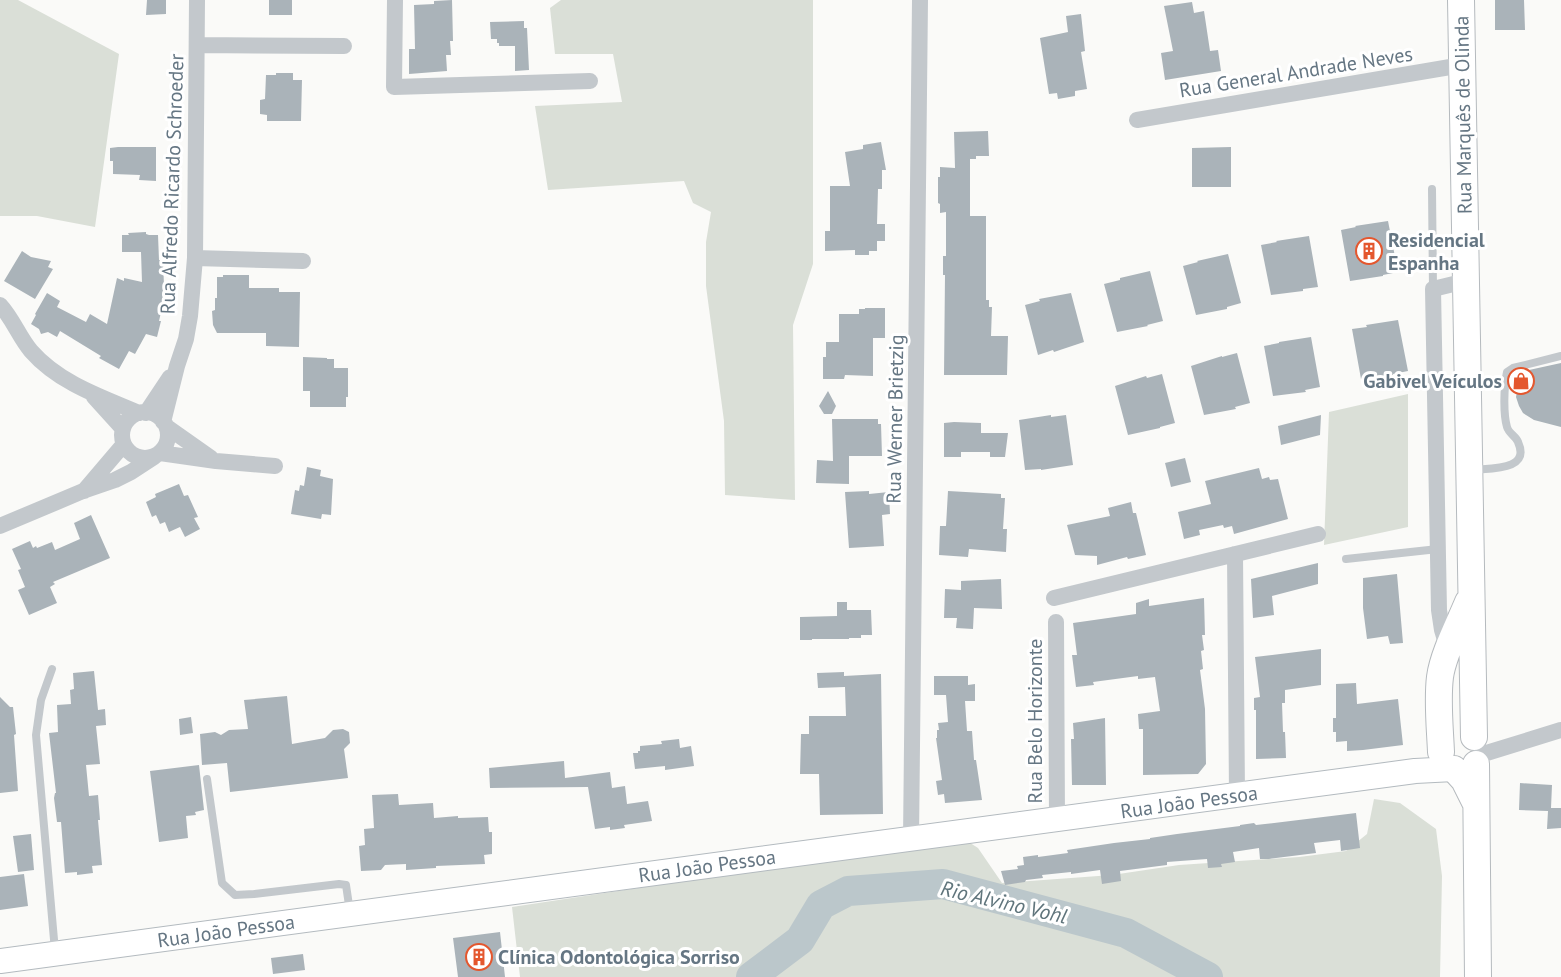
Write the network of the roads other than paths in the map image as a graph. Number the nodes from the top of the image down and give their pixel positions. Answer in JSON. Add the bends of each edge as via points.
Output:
{"nodes":[{"id":1,"x":197,"y":0,"type":"edge"},
{"id":2,"x":395,"y":0,"type":"edge"},
{"id":3,"x":920,"y":0,"type":"edge"},
{"id":4,"x":1461,"y":0,"type":"edge"},
{"id":5,"x":196,"y":45,"type":"junction"},
{"id":6,"x":344,"y":46,"type":"dead end"},
{"id":7,"x":1462,"y":65,"type":"junction"},
{"id":8,"x":590,"y":81,"type":"dead end"},
{"id":9,"x":1137,"y":120,"type":"dead end"},
{"id":10,"x":1432,"y":189,"type":"dead end"},
{"id":11,"x":195,"y":258,"type":"junction"},
{"id":12,"x":303,"y":261,"type":"dead end"},
{"id":13,"x":1466,"y":281,"type":"junction"},
{"id":14,"x":1433,"y":289,"type":"junction"},
{"id":15,"x":0,"y":305,"type":"edge"},
{"id":16,"x":1561,"y":356,"type":"edge"},
{"id":17,"x":177,"y":366,"type":"junction"},
{"id":18,"x":92,"y":394,"type":"junction"},
{"id":19,"x":142,"y":413,"type":"junction"},
{"id":20,"x":165,"y":424,"type":"junction"},
{"id":21,"x":123,"y":437,"type":"junction"},
{"id":22,"x":157,"y":455,"type":"junction"},
{"id":23,"x":216,"y":461,"type":"junction"},
{"id":24,"x":275,"y":466,"type":"dead end"},
{"id":25,"x":1470,"y":470,"type":"junction"},
{"id":26,"x":84,"y":491,"type":"junction"},
{"id":27,"x":0,"y":526,"type":"edge"},
{"id":28,"x":1318,"y":534,"type":"dead end"},
{"id":29,"x":1438,"y":549,"type":"junction"},
{"id":30,"x":1235,"y":554,"type":"junction"},
{"id":31,"x":1346,"y":560,"type":"dead end"},
{"id":32,"x":1473,"y":591,"type":"junction"},
{"id":33,"x":1054,"y":598,"type":"dead end"},
{"id":34,"x":1056,"y":622,"type":"dead end"},
{"id":35,"x":1448,"y":650,"type":"junction"},
{"id":36,"x":52,"y":669,"type":"dead end"},
{"id":37,"x":1474,"y":673,"type":"junction"},
{"id":38,"x":1561,"y":730,"type":"edge"},
{"id":39,"x":1465,"y":756,"type":"junction"},
{"id":40,"x":207,"y":779,"type":"dead end"},
{"id":41,"x":1237,"y":795,"type":"junction"},
{"id":42,"x":1057,"y":819,"type":"junction"},
{"id":43,"x":911,"y":839,"type":"junction"},
{"id":44,"x":351,"y":914,"type":"junction"},
{"id":45,"x":55,"y":954,"type":"junction"},
{"id":46,"x":0,"y":962,"type":"edge"},
{"id":47,"x":1478,"y":977,"type":"edge"}],
"edges":[{"from":1,"to":5,"type":"street","name":"Rua Alfredo Ricardo Schroeder"},
{"from":2,"to":8,"type":"street","via":[[394,87]]},
{"from":3,"to":43,"type":"street","name":"Rua Werner Brietzig"},
{"from":4,"to":7,"type":"main road","name":"Rua Marquês de Olinda"},
{"from":5,"to":6,"type":"street"},
{"from":5,"to":11,"type":"street","name":"Rua Alfredo Ricardo Schroeder"},
{"from":7,"to":9,"type":"street","name":"Rua General Andrade Neves"},
{"from":7,"to":13,"type":"main road","name":"Rua Marquês de Olinda"},
{"from":10,"to":14,"type":"lane"},
{"from":11,"to":12,"type":"street"},
{"from":11,"to":17,"type":"street","name":"Rua Alfredo Ricardo Schroeder","via":[[190,316]]},
{"from":13,"to":14,"type":"street"},
{"from":13,"to":25,"type":"main road","name":"Rua Marquês de Olinda"},
{"from":14,"to":29,"type":"street"},
{"from":15,"to":18,"type":"street","via":[[29,349],[50,370]]},
{"from":16,"to":25,"type":"lane","via":[[1507,372],[1506,419],[1508,430],[1518,442],[1517,462]]},
{"from":17,"to":19,"type":"street","name":"Rua Alfredo Ricardo Schroeder"},
{"from":17,"to":20,"type":"street","name":"Rua Alfredo Ricardo Schroeder"},
{"from":18,"to":19,"type":"street"},
{"from":18,"to":21,"type":"street"},
{"from":19,"to":20,"type":"street","via":[[159,417]]},
{"from":19,"to":21,"type":"street","via":[[132,417]]},
{"from":20,"to":22,"type":"street","via":[[168,441]]},
{"from":20,"to":23,"type":"street"},
{"from":21,"to":22,"type":"street","via":[[133,455]]},
{"from":21,"to":26,"type":"street"},
{"from":22,"to":23,"type":"street"},
{"from":22,"to":26,"type":"street","via":[[116,480]]},
{"from":23,"to":24,"type":"street"},
{"from":25,"to":32,"type":"main road","name":"Rua Marquês de Olinda"},
{"from":26,"to":27,"type":"street"},
{"from":28,"to":30,"type":"street"},
{"from":29,"to":31,"type":"lane"},
{"from":29,"to":35,"type":"street","via":[[1439,610]]},
{"from":30,"to":33,"type":"street"},
{"from":30,"to":41,"type":"street"},
{"from":32,"to":35,"type":"main road","name":"Rua Marquês de Olinda"},
{"from":32,"to":37,"type":"main road","name":"Rua Marquês de Olinda"},
{"from":34,"to":42,"type":"street","name":"Rua Belo Horizonte"},
{"from":35,"to":37,"type":"main road"},
{"from":35,"to":39,"type":"main road","name":"Rua Marquês de Olinda","via":[[1439,690]]},
{"from":36,"to":45,"type":"lane","via":[[41,700],[36,735]]},
{"from":37,"to":39,"type":"main road","name":"Rua Marquês de Olinda"},
{"from":38,"to":39,"type":"street","name":"Rua João Pessoa"},
{"from":39,"to":41,"type":"street","name":"Rua João Pessoa","via":[[1415,771]]},
{"from":39,"to":47,"type":"main road","via":[[1464,780],[1476,805]]},
{"from":40,"to":44,"type":"lane","via":[[222,883],[235,895],[345,885]]},
{"from":41,"to":42,"type":"street","name":"Rua João Pessoa"},
{"from":42,"to":43,"type":"street","name":"Rua João Pessoa"},
{"from":43,"to":44,"type":"street","name":"Rua João Pessoa"},
{"from":44,"to":45,"type":"street","name":"Rua João Pessoa"},
{"from":45,"to":46,"type":"street","name":"Rua João Pessoa"}]}
